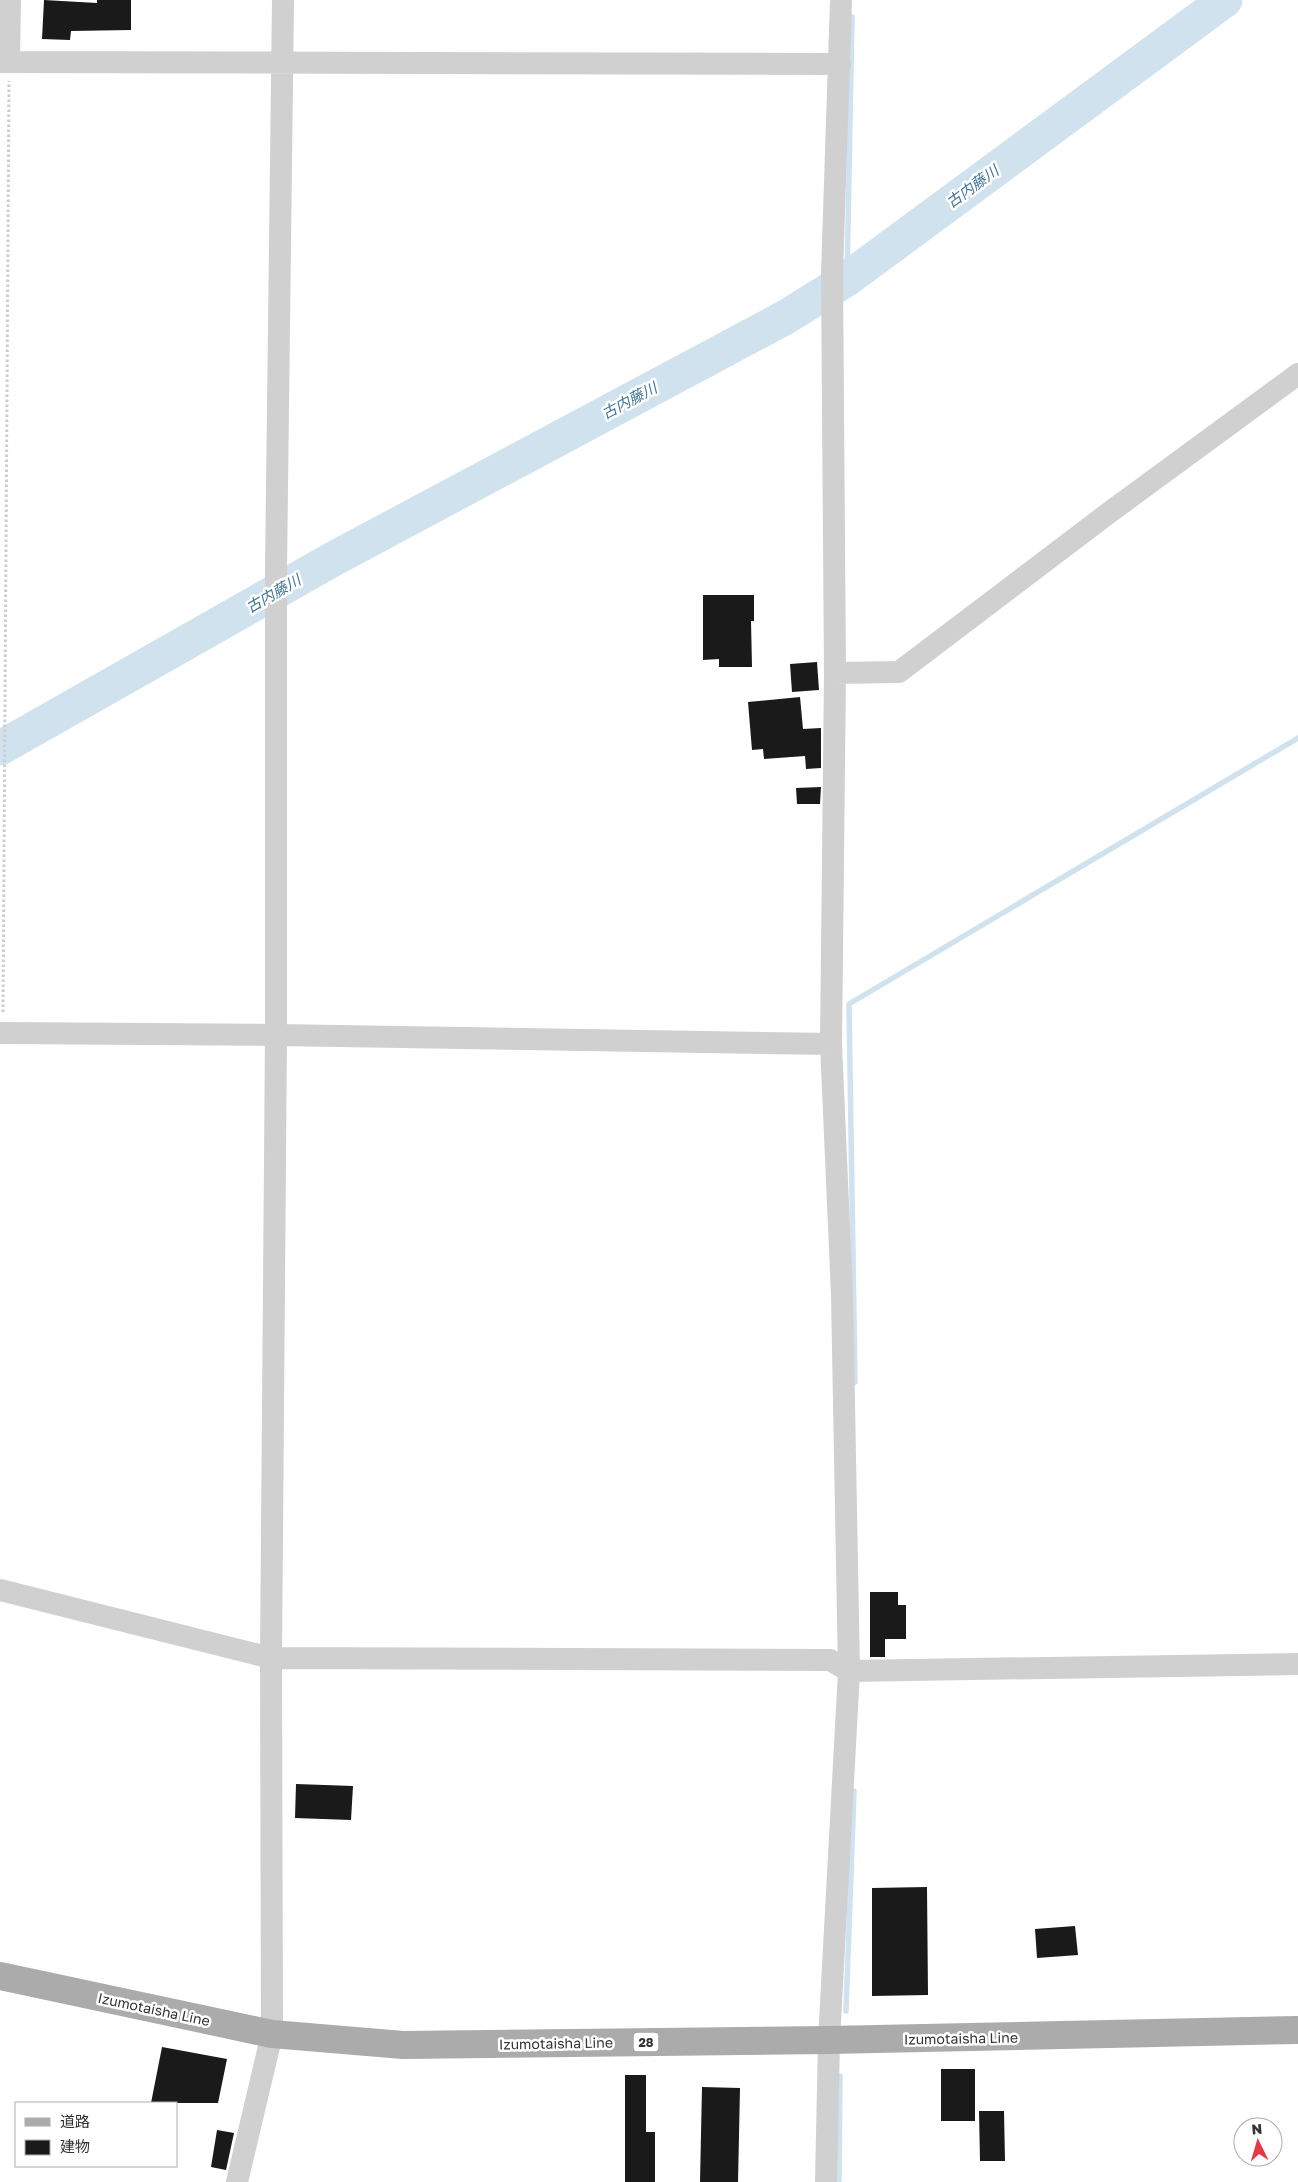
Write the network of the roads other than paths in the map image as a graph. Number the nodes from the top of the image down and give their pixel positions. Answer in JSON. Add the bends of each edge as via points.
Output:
{"nodes":[{"id":1,"x":10,"y":0,"type":"edge"},
{"id":2,"x":283,"y":0,"type":"edge"},
{"id":3,"x":841,"y":0,"type":"edge"},
{"id":4,"x":4,"y":62,"type":"edge"},
{"id":5,"x":282,"y":63,"type":"junction"},
{"id":6,"x":840,"y":64,"type":"junction"},
{"id":7,"x":1298,"y":374,"type":"edge"},
{"id":8,"x":835,"y":673,"type":"junction"},
{"id":9,"x":2,"y":1033,"type":"edge"},
{"id":10,"x":276,"y":1035,"type":"junction"},
{"id":11,"x":831,"y":1044,"type":"junction"},
{"id":12,"x":0,"y":1590,"type":"edge"},
{"id":13,"x":271,"y":1658,"type":"junction"},
{"id":14,"x":1298,"y":1664,"type":"edge"},
{"id":15,"x":849,"y":1671,"type":"junction"},
{"id":16,"x":0,"y":1976,"type":"edge"},
{"id":17,"x":1298,"y":2030,"type":"edge"},
{"id":18,"x":272,"y":2034,"type":"junction"},
{"id":19,"x":829,"y":2040,"type":"junction"},
{"id":20,"x":237,"y":2182,"type":"edge"},
{"id":21,"x":826,"y":2182,"type":"edge"}],
"edges":[{"from":1,"to":4,"type":"street"},
{"from":2,"to":5,"type":"street"},
{"from":3,"to":6,"type":"street"},
{"from":4,"to":5,"type":"street"},
{"from":5,"to":6,"type":"street"},
{"from":5,"to":10,"type":"street","via":[[276,570]]},
{"from":6,"to":8,"type":"street","via":[[832,274]]},
{"from":7,"to":8,"type":"street","via":[[899,672]]},
{"from":8,"to":11,"type":"street"},
{"from":9,"to":10,"type":"street"},
{"from":10,"to":11,"type":"street"},
{"from":10,"to":13,"type":"street"},
{"from":11,"to":15,"type":"street","via":[[842,1295]]},
{"from":12,"to":13,"type":"street"},
{"from":13,"to":15,"type":"street","via":[[830,1660]]},
{"from":13,"to":18,"type":"street"},
{"from":14,"to":15,"type":"street"},
{"from":15,"to":19,"type":"street"},
{"from":16,"to":18,"type":"main road","name":"Izumotaisha Line","number":"28"},
{"from":17,"to":19,"type":"main road","name":"Izumotaisha Line","number":"28"},
{"from":18,"to":19,"type":"main road","name":"Izumotaisha Line","number":"28","via":[[404,2045]]},
{"from":18,"to":20,"type":"street"},
{"from":19,"to":21,"type":"street"}]}
